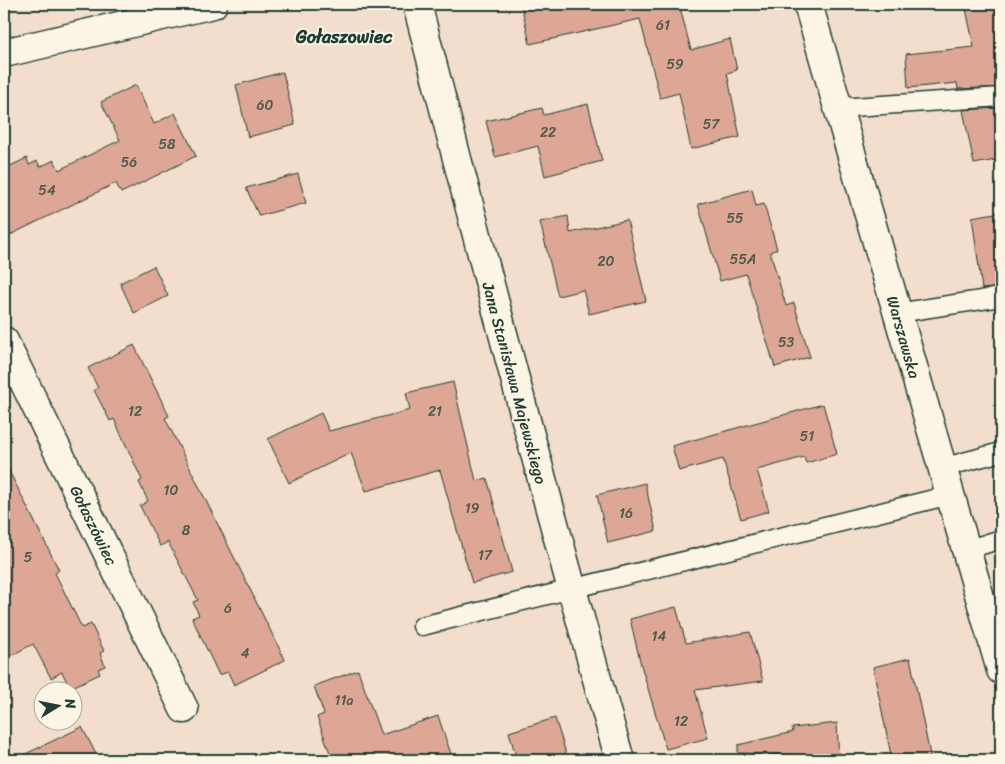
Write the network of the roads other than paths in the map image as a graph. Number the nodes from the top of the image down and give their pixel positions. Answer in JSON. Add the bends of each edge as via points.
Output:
{"nodes":[{"id":1,"x":213,"y":4,"type":"edge"},
{"id":2,"x":417,"y":4,"type":"edge"},
{"id":3,"x":808,"y":4,"type":"edge"},
{"id":4,"x":4,"y":53,"type":"edge"},
{"id":5,"x":1001,"y":97,"type":"edge"},
{"id":6,"x":838,"y":108,"type":"junction"},
{"id":7,"x":1001,"y":297,"type":"edge"},
{"id":8,"x":897,"y":313,"type":"junction"},
{"id":9,"x":4,"y":341,"type":"edge"},
{"id":10,"x":1001,"y":452,"type":"edge"},
{"id":11,"x":942,"y":468,"type":"junction"},
{"id":12,"x":950,"y":495,"type":"junction"},
{"id":13,"x":1001,"y":539,"type":"edge"},
{"id":14,"x":966,"y":550,"type":"junction"},
{"id":15,"x":571,"y":590,"type":"junction"},
{"id":16,"x":422,"y":626,"type":"dead end"},
{"id":17,"x":1001,"y":670,"type":"edge"},
{"id":18,"x":184,"y":709,"type":"dead end"},
{"id":19,"x":620,"y":760,"type":"edge"}],
"edges":[{"from":1,"to":4,"type":"street"},
{"from":2,"to":15,"type":"street","name":"Jana Stanisława Majewskiego"},
{"from":3,"to":6,"type":"street","name":"Warszawska"},
{"from":5,"to":6,"type":"lane"},
{"from":6,"to":8,"type":"street","name":"Warszawska"},
{"from":7,"to":8,"type":"lane"},
{"from":8,"to":11,"type":"street","name":"Warszawska"},
{"from":9,"to":18,"type":"street","name":"Gołaszówiec"},
{"from":10,"to":11,"type":"lane"},
{"from":11,"to":12,"type":"street","name":"Warszawska"},
{"from":12,"to":14,"type":"street","name":"Warszawska"},
{"from":12,"to":15,"type":"lane"},
{"from":13,"to":14,"type":"lane"},
{"from":14,"to":17,"type":"street","name":"Warszawska"},
{"from":15,"to":16,"type":"lane"},
{"from":15,"to":19,"type":"street","name":"Jana Stanisława Majewskiego"}]}
